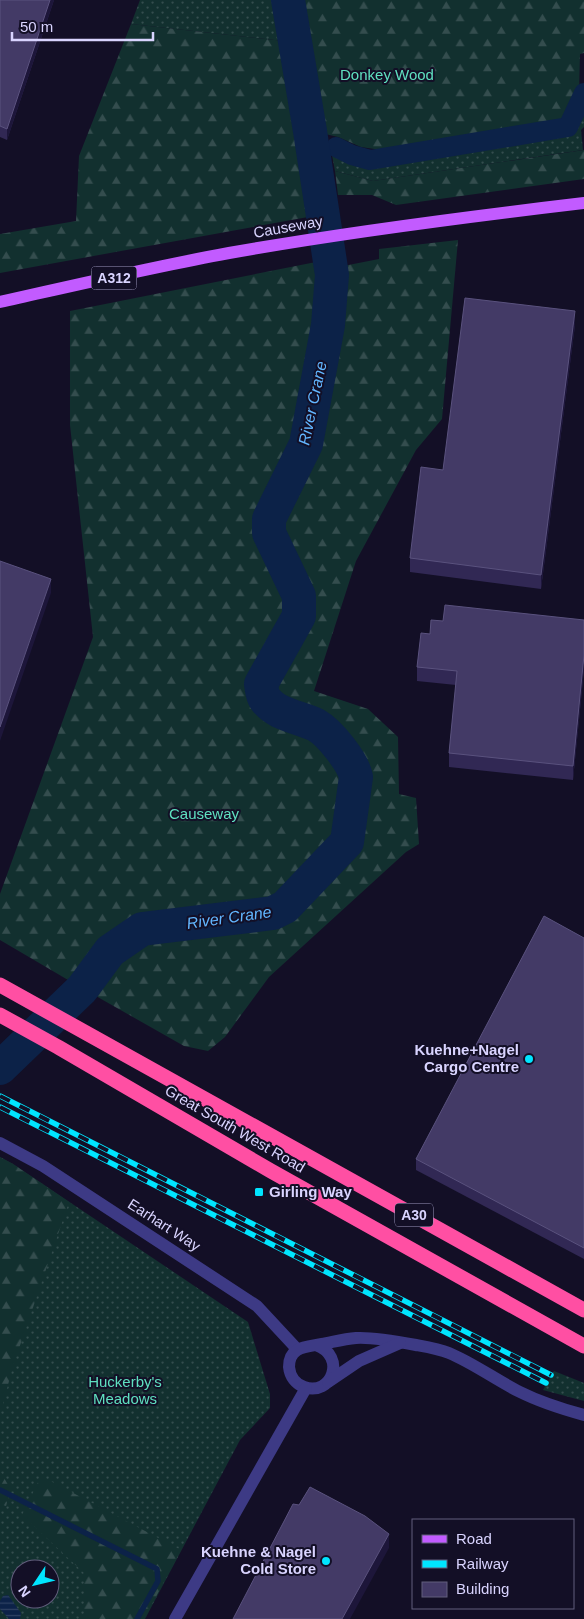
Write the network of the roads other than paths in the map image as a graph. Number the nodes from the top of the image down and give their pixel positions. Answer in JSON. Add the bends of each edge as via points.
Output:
{"nodes":[{"id":1,"x":584,"y":202,"type":"edge"},
{"id":2,"x":0,"y":302,"type":"edge"},
{"id":3,"x":0,"y":985,"type":"edge"},
{"id":4,"x":4,"y":1017,"type":"edge"},
{"id":5,"x":0,"y":1143,"type":"edge"},
{"id":6,"x":584,"y":1310,"type":"edge"},
{"id":7,"x":400,"y":1343,"type":"junction"},
{"id":8,"x":316,"y":1345,"type":"junction"},
{"id":9,"x":584,"y":1346,"type":"edge"},
{"id":10,"x":298,"y":1349,"type":"junction"},
{"id":11,"x":326,"y":1384,"type":"junction"},
{"id":12,"x":306,"y":1388,"type":"junction"},
{"id":13,"x":584,"y":1415,"type":"edge"},
{"id":14,"x":175,"y":1619,"type":"edge"}],
"edges":[{"from":1,"to":2,"type":"main road","name":"Causeway","number":"A312","via":[[283,244]]},
{"from":3,"to":6,"type":"highway","name":"Great South West Road","number":"A30"},
{"from":4,"to":9,"type":"highway","name":"Great South West Road","number":"A30"},
{"from":5,"to":10,"type":"street","name":"Earhart Way","via":[[43,1166],[257,1306]]},
{"from":7,"to":8,"type":"street","via":[[357,1338]]},
{"from":7,"to":11,"type":"street","via":[[359,1361]]},
{"from":7,"to":13,"type":"street","via":[[449,1354],[544,1404]]},
{"from":8,"to":10,"type":"street"},
{"from":8,"to":11,"type":"street","via":[[328,1352],[334,1364]]},
{"from":10,"to":12,"type":"street","via":[[290,1361],[291,1375],[294,1381]]},
{"from":11,"to":12,"type":"street"},
{"from":12,"to":14,"type":"street"}]}
